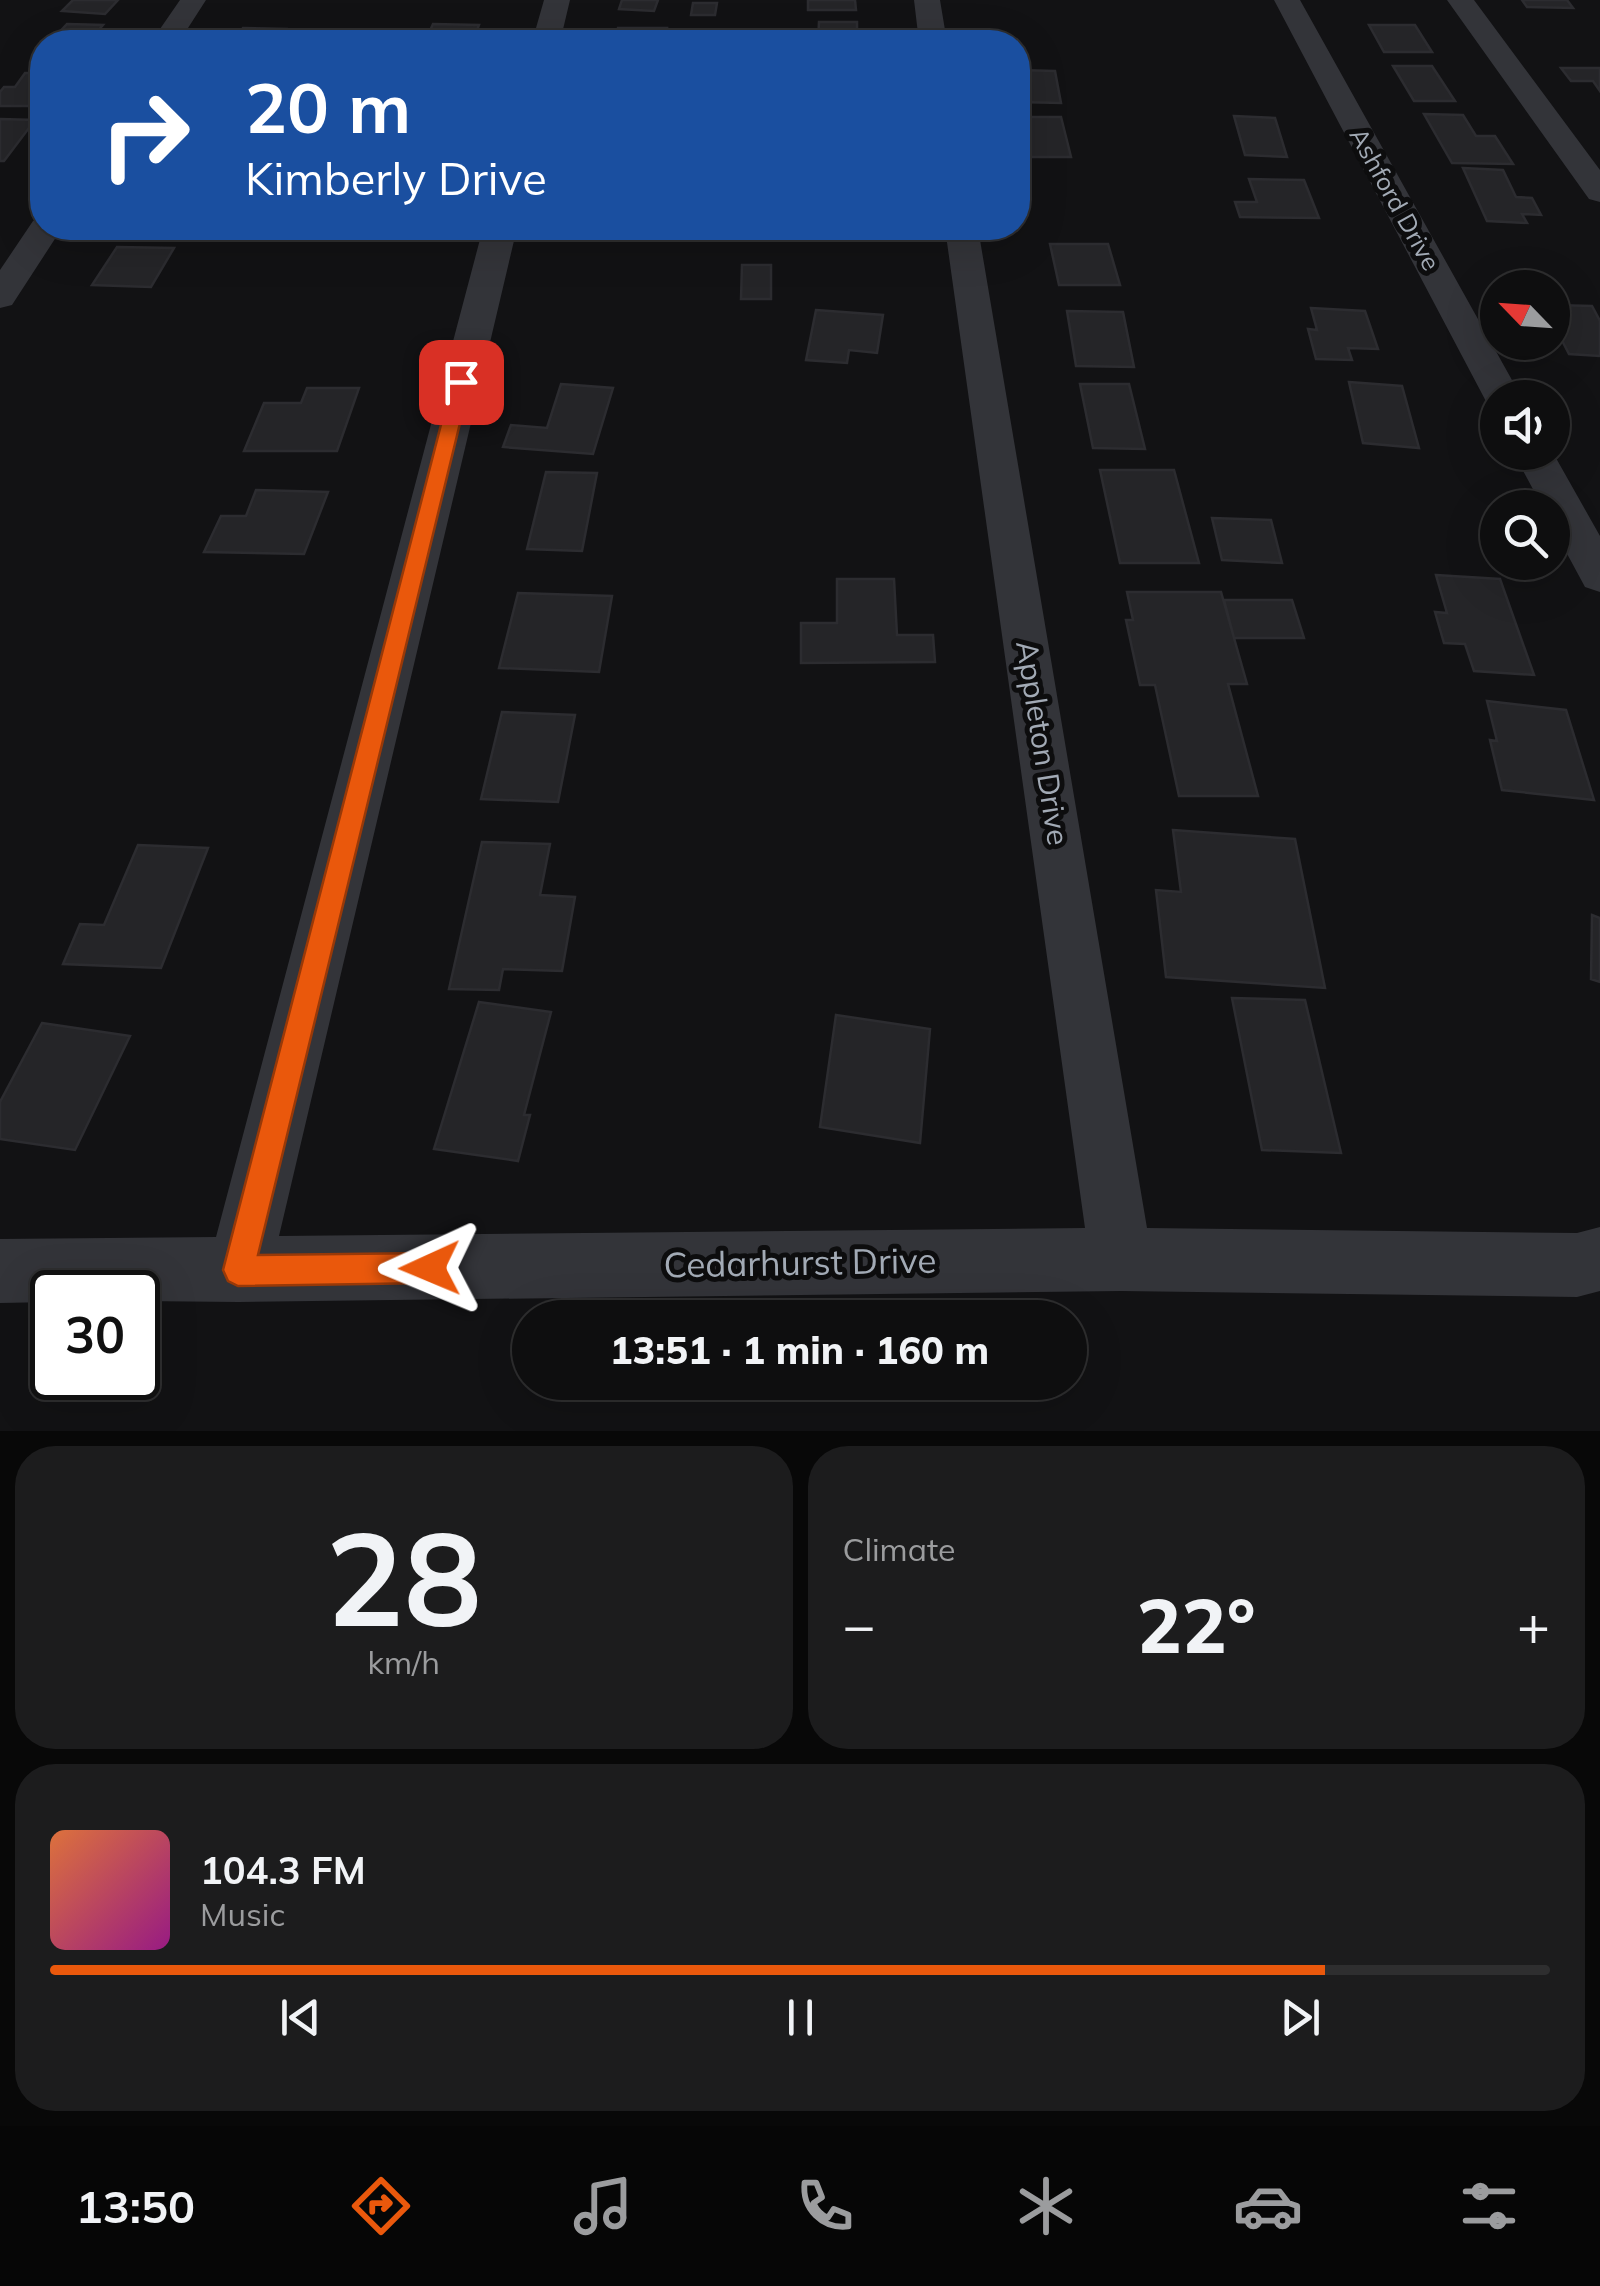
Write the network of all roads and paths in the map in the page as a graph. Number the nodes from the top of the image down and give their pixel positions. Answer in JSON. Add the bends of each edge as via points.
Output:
{"nodes":[{"id":1,"x":193,"y":0,"type":"edge"},
{"id":2,"x":557,"y":0,"type":"edge"},
{"id":3,"x":927,"y":0,"type":"edge"},
{"id":4,"x":1287,"y":0,"type":"edge"},
{"id":5,"x":1460,"y":0,"type":"edge"},
{"id":6,"x":173,"y":30,"type":"edge"},
{"id":7,"x":549,"y":30,"type":"edge"},
{"id":8,"x":932,"y":30,"type":"edge"},
{"id":9,"x":1600,"y":192,"type":"edge"},
{"id":10,"x":37,"y":240,"type":"edge"},
{"id":11,"x":497,"y":240,"type":"edge"},
{"id":12,"x":964,"y":240,"type":"edge"},
{"id":13,"x":0,"y":296,"type":"edge"},
{"id":14,"x":1494,"y":380,"type":"edge"},
{"id":15,"x":1543,"y":470,"type":"edge"},
{"id":16,"x":1600,"y":575,"type":"edge"},
{"id":17,"x":1121,"y":1259,"type":"junction"},
{"id":18,"x":1600,"y":1259,"type":"edge"},
{"id":19,"x":238,"y":1270,"type":"junction"},
{"id":20,"x":0,"y":1271,"type":"edge"}],
"edges":[{"from":1,"to":6,"type":"street"},
{"from":2,"to":7,"type":"street"},
{"from":3,"to":8,"type":"street"},
{"from":4,"to":14,"type":"street","name":"Ashford Drive"},
{"from":5,"to":9,"type":"street"},
{"from":10,"to":13,"type":"street"},
{"from":11,"to":19,"type":"street"},
{"from":12,"to":17,"type":"street","name":"Appleton Drive"},
{"from":15,"to":16,"type":"street"},
{"from":17,"to":18,"type":"street","name":"Cedarhurst Drive","via":[[1577,1265]]},
{"from":17,"to":19,"type":"street","name":"Cedarhurst Drive"},
{"from":19,"to":20,"type":"street","name":"Cedarhurst Drive"}]}
